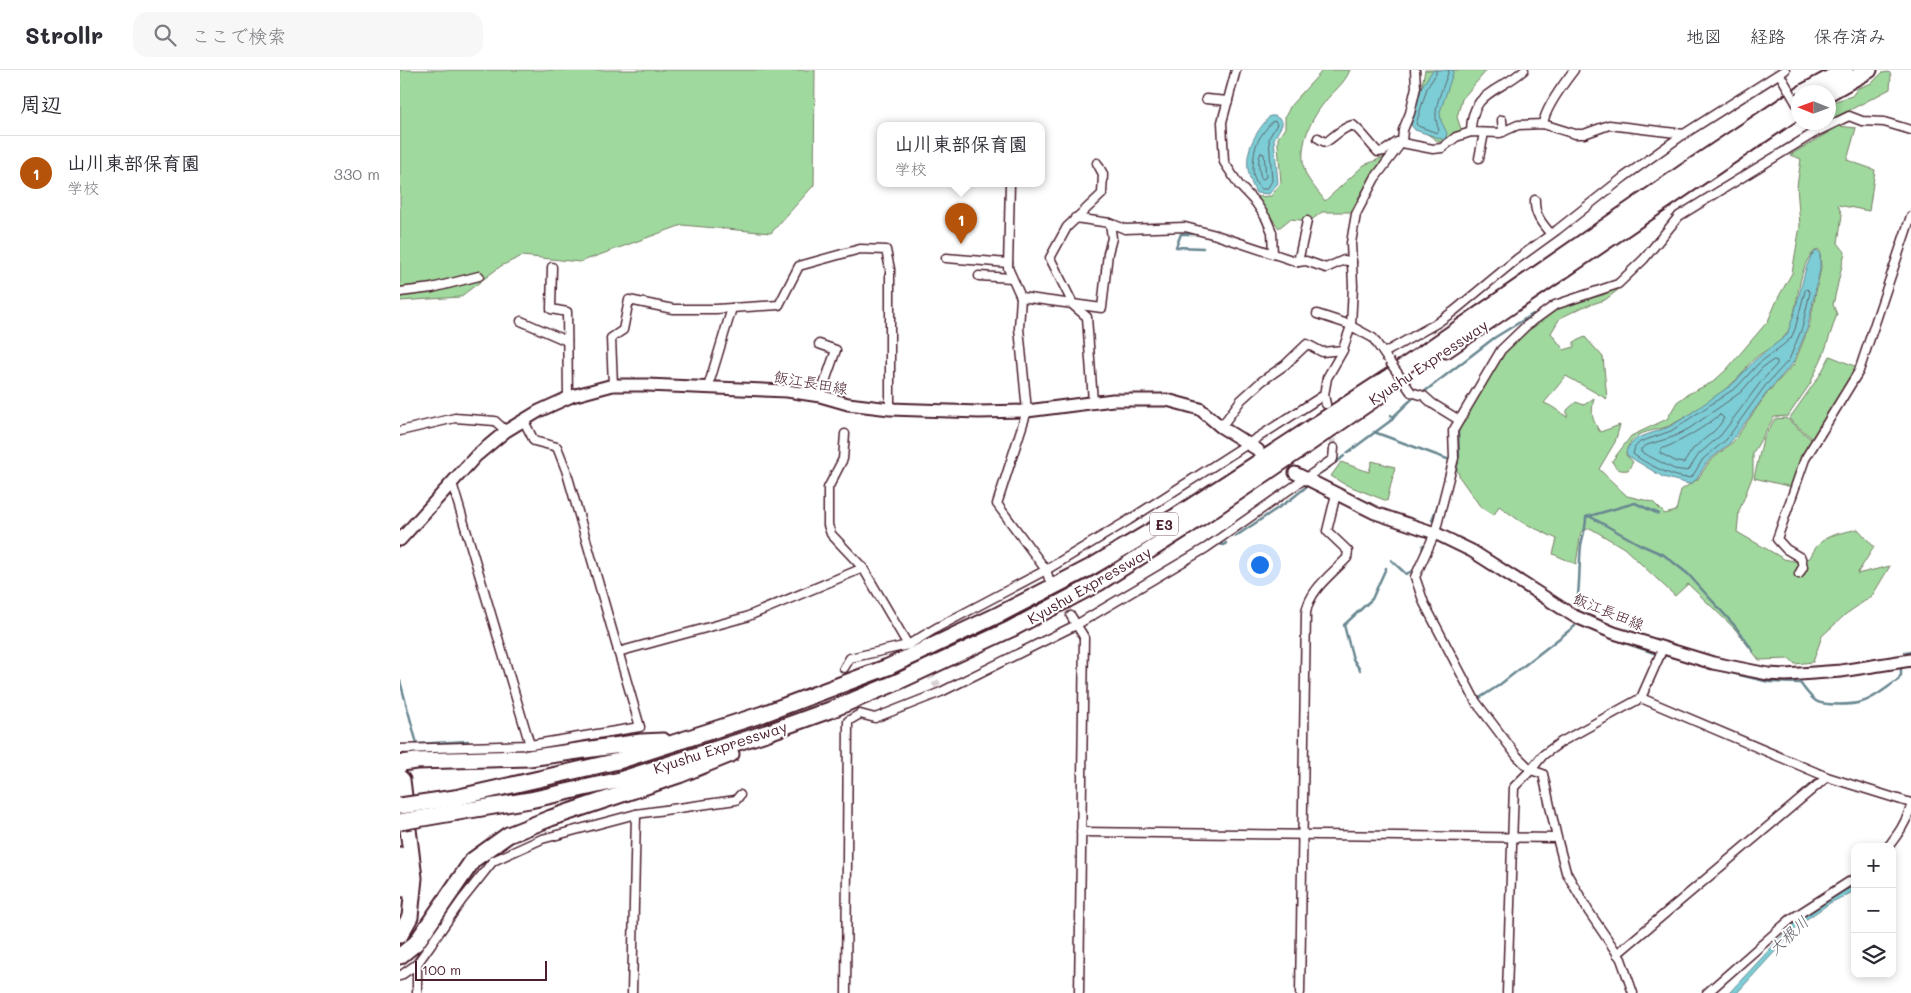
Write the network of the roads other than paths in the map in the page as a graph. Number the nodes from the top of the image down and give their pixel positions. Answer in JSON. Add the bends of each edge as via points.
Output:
{"nodes":[{"id":1,"x":1236,"y":70,"type":"edge"},
{"id":2,"x":1415,"y":70,"type":"edge"},
{"id":3,"x":1524,"y":70,"type":"edge"},
{"id":4,"x":1574,"y":70,"type":"edge"},
{"id":5,"x":1845,"y":70,"type":"edge"},
{"id":6,"x":1869,"y":70,"type":"edge"},
{"id":7,"x":1782,"y":74,"type":"edge"},
{"id":8,"x":1817,"y":85,"type":"edge"},
{"id":9,"x":1836,"y":88,"type":"edge"},
{"id":10,"x":1791,"y":93,"type":"edge"},
{"id":11,"x":1206,"y":99,"type":"dead end"},
{"id":12,"x":1228,"y":101,"type":"junction"},
{"id":13,"x":1791,"y":101,"type":"edge"},
{"id":14,"x":1791,"y":113,"type":"edge"},
{"id":15,"x":1502,"y":120,"type":"dead end"},
{"id":16,"x":1836,"y":120,"type":"edge"},
{"id":17,"x":1543,"y":124,"type":"junction"},
{"id":18,"x":1808,"y":130,"type":"edge"},
{"id":19,"x":1911,"y":130,"type":"edge"},
{"id":20,"x":1471,"y":132,"type":"junction"},
{"id":21,"x":1503,"y":132,"type":"junction"},
{"id":22,"x":1484,"y":133,"type":"junction"},
{"id":23,"x":1684,"y":134,"type":"junction"},
{"id":24,"x":1318,"y":138,"type":"dead end"},
{"id":25,"x":1402,"y":142,"type":"junction"},
{"id":26,"x":1479,"y":158,"type":"dead end"},
{"id":27,"x":1097,"y":163,"type":"dead end"},
{"id":28,"x":1010,"y":187,"type":"edge"},
{"id":29,"x":1535,"y":200,"type":"dead end"},
{"id":30,"x":1911,"y":216,"type":"edge"},
{"id":31,"x":1076,"y":218,"type":"junction"},
{"id":32,"x":1308,"y":221,"type":"dead end"},
{"id":33,"x":1110,"y":223,"type":"junction"},
{"id":34,"x":1551,"y":234,"type":"junction"},
{"id":35,"x":1273,"y":254,"type":"junction"},
{"id":36,"x":946,"y":258,"type":"dead end"},
{"id":37,"x":1298,"y":262,"type":"junction"},
{"id":38,"x":1352,"y":262,"type":"junction"},
{"id":39,"x":1008,"y":263,"type":"junction"},
{"id":40,"x":552,"y":268,"type":"dead end"},
{"id":41,"x":479,"y":276,"type":"dead end"},
{"id":42,"x":979,"y":276,"type":"dead end"},
{"id":43,"x":1012,"y":278,"type":"junction"},
{"id":44,"x":400,"y":292,"type":"edge"},
{"id":45,"x":1021,"y":297,"type":"junction"},
{"id":46,"x":1074,"y":306,"type":"junction"},
{"id":47,"x":732,"y":308,"type":"junction"},
{"id":48,"x":1317,"y":314,"type":"dead end"},
{"id":49,"x":521,"y":321,"type":"dead end"},
{"id":50,"x":1351,"y":326,"type":"junction"},
{"id":51,"x":567,"y":341,"type":"junction"},
{"id":52,"x":820,"y":344,"type":"dead end"},
{"id":53,"x":1343,"y":350,"type":"junction"},
{"id":54,"x":1384,"y":353,"type":"junction"},
{"id":55,"x":613,"y":385,"type":"junction"},
{"id":56,"x":708,"y":387,"type":"junction"},
{"id":57,"x":1324,"y":394,"type":"junction"},
{"id":58,"x":820,"y":396,"type":"junction"},
{"id":59,"x":568,"y":398,"type":"junction"},
{"id":60,"x":1093,"y":402,"type":"junction"},
{"id":61,"x":1326,"y":404,"type":"tunnel mouth"},
{"id":62,"x":890,"y":409,"type":"junction"},
{"id":63,"x":1028,"y":410,"type":"junction"},
{"id":64,"x":1459,"y":420,"type":"junction"},
{"id":65,"x":524,"y":421,"type":"junction"},
{"id":66,"x":1221,"y":427,"type":"junction"},
{"id":67,"x":400,"y":431,"type":"edge"},
{"id":68,"x":506,"y":431,"type":"junction"},
{"id":69,"x":845,"y":434,"type":"dead end"},
{"id":70,"x":1253,"y":447,"type":"junction"},
{"id":71,"x":1334,"y":448,"type":"dead end"},
{"id":72,"x":1300,"y":476,"type":"junction"},
{"id":73,"x":452,"y":483,"type":"junction"},
{"id":74,"x":1336,"y":494,"type":"junction"},
{"id":75,"x":1435,"y":533,"type":"junction"},
{"id":76,"x":400,"y":540,"type":"edge"},
{"id":77,"x":862,"y":568,"type":"junction"},
{"id":78,"x":1046,"y":570,"type":"junction"},
{"id":79,"x":1799,"y":574,"type":"dead end"},
{"id":80,"x":1049,"y":579,"type":"tunnel mouth"},
{"id":81,"x":1071,"y":616,"type":"tunnel mouth"},
{"id":82,"x":1076,"y":625,"type":"junction"},
{"id":83,"x":908,"y":645,"type":"junction"},
{"id":84,"x":1663,"y":648,"type":"junction"},
{"id":85,"x":618,"y":652,"type":"junction"},
{"id":86,"x":1911,"y":660,"type":"edge"},
{"id":87,"x":844,"y":668,"type":"dead end"},
{"id":88,"x":896,"y":683,"type":"junction"},
{"id":89,"x":1641,"y":698,"type":"junction"},
{"id":90,"x":684,"y":739,"type":"junction"},
{"id":91,"x":530,"y":745,"type":"junction"},
{"id":92,"x":400,"y":748,"type":"edge"},
{"id":93,"x":400,"y":766,"type":"edge"},
{"id":94,"x":1531,"y":770,"type":"junction"},
{"id":95,"x":1827,"y":777,"type":"junction"},
{"id":96,"x":400,"y":778,"type":"edge"},
{"id":97,"x":740,"y":795,"type":"dead end"},
{"id":98,"x":456,"y":805,"type":"junction"},
{"id":99,"x":1911,"y":805,"type":"edge"},
{"id":100,"x":400,"y":806,"type":"edge"},
{"id":101,"x":636,"y":814,"type":"junction"},
{"id":102,"x":400,"y":822,"type":"edge"},
{"id":103,"x":1081,"y":832,"type":"junction"},
{"id":104,"x":1302,"y":836,"type":"junction"},
{"id":105,"x":1514,"y":838,"type":"junction"},
{"id":106,"x":1557,"y":838,"type":"junction"},
{"id":107,"x":1891,"y":843,"type":"edge"},
{"id":108,"x":400,"y":855,"type":"edge"},
{"id":109,"x":1851,"y":881,"type":"edge"},
{"id":110,"x":400,"y":915,"type":"edge"},
{"id":111,"x":400,"y":936,"type":"edge"},
{"id":112,"x":1617,"y":954,"type":"junction"},
{"id":113,"x":400,"y":956,"type":"edge"},
{"id":114,"x":417,"y":964,"type":"junction"},
{"id":115,"x":400,"y":976,"type":"edge"},
{"id":116,"x":417,"y":993,"type":"edge"},
{"id":117,"x":632,"y":993,"type":"edge"},
{"id":118,"x":846,"y":993,"type":"edge"},
{"id":119,"x":1079,"y":993,"type":"edge"},
{"id":120,"x":1300,"y":993,"type":"edge"},
{"id":121,"x":1507,"y":993,"type":"edge"},
{"id":122,"x":1633,"y":993,"type":"edge"},
{"id":123,"x":1707,"y":993,"type":"edge"}],
"edges":[{"from":1,"to":12,"type":"street"},
{"from":2,"to":25,"type":"street","via":[[1416,87],[1402,130]]},
{"from":3,"to":20,"type":"street","via":[[1478,102],[1471,120]]},
{"from":4,"to":17,"type":"street","via":[[1560,89]]},
{"from":5,"to":8,"type":"highway"},
{"from":6,"to":9,"type":"highway"},
{"from":7,"to":10,"type":"street","bridge":true},
{"from":7,"to":23,"type":"street"},
{"from":11,"to":12,"type":"street"},
{"from":12,"to":35,"type":"street","via":[[1222,122],[1224,162],[1266,218],[1272,232]]},
{"from":13,"to":90,"type":"highway","name":"Kyushu Expressway","number":"E3","via":[[1688,168],[1389,377],[1175,517],[1091,567],[888,667],[763,714]]},
{"from":14,"to":88,"type":"highway","name":"Kyushu Expressway","number":"E3","via":[[1185,528],[1100,582],[1011,630]]},
{"from":15,"to":21,"type":"street"},
{"from":16,"to":19,"type":"street","via":[[1849,116]]},
{"from":17,"to":21,"type":"street","via":[[1518,125]]},
{"from":17,"to":23,"type":"street","via":[[1576,134],[1609,125]]},
{"from":18,"to":64,"type":"street","via":[[1679,216],[1644,260],[1618,284],[1555,305],[1526,326],[1501,350]]},
{"from":20,"to":22,"type":"street"},
{"from":20,"to":25,"type":"street","via":[[1456,137],[1442,148]]},
{"from":21,"to":22,"type":"street"},
{"from":22,"to":26,"type":"street"},
{"from":23,"to":34,"type":"street"},
{"from":24,"to":25,"type":"street","via":[[1329,141],[1341,129],[1353,125],[1378,152]]},
{"from":25,"to":38,"type":"street","via":[[1375,178],[1356,214],[1351,243]]},
{"from":27,"to":31,"type":"street","via":[[1103,174],[1102,194]]},
{"from":28,"to":39,"type":"street"},
{"from":29,"to":34,"type":"street","via":[[1538,218]]},
{"from":30,"to":79,"type":"street","via":[[1859,371],[1806,459],[1777,539],[1801,558],[1803,567]]},
{"from":31,"to":33,"type":"street"},
{"from":31,"to":46,"type":"street","via":[[1066,227],[1050,258]]},
{"from":32,"to":37,"type":"street"},
{"from":33,"to":35,"type":"street","via":[[1125,229],[1185,227]]},
{"from":33,"to":46,"type":"street","via":[[1112,238],[1102,308]]},
{"from":34,"to":54,"type":"street","via":[[1448,315]]},
{"from":35,"to":37,"type":"street"},
{"from":36,"to":39,"type":"street"},
{"from":37,"to":38,"type":"street","via":[[1306,261],[1326,268],[1344,260]]},
{"from":38,"to":50,"type":"street"},
{"from":39,"to":43,"type":"street"},
{"from":40,"to":51,"type":"street","via":[[551,309],[566,312]]},
{"from":41,"to":44,"type":"street"},
{"from":42,"to":43,"type":"street"},
{"from":43,"to":45,"type":"street"},
{"from":45,"to":46,"type":"street"},
{"from":45,"to":63,"type":"street","via":[[1019,328]]},
{"from":46,"to":60,"type":"street","via":[[1087,317]]},
{"from":47,"to":55,"type":"street","via":[[673,309],[629,300],[623,330],[611,338]]},
{"from":47,"to":56,"type":"street"},
{"from":47,"to":62,"type":"street","via":[[779,305],[799,266],[860,249],[886,250],[890,269]]},
{"from":48,"to":50,"type":"street"},
{"from":49,"to":51,"type":"street"},
{"from":50,"to":53,"type":"street"},
{"from":50,"to":54,"type":"street","via":[[1372,338]]},
{"from":51,"to":59,"type":"street"},
{"from":52,"to":58,"type":"street","via":[[836,350]]},
{"from":53,"to":57,"type":"street","via":[[1327,378]]},
{"from":53,"to":66,"type":"street","via":[[1322,352],[1308,344],[1241,400]]},
{"from":54,"to":64,"type":"street","bridge":true,"via":[[1411,392],[1424,396]]},
{"from":55,"to":56,"type":"main road","name":"飯江長田線"},
{"from":55,"to":59,"type":"main road","name":"飯江長田線"},
{"from":56,"to":58,"type":"main road","name":"飯江長田線"},
{"from":57,"to":61,"type":"street"},
{"from":57,"to":70,"type":"street"},
{"from":58,"to":62,"type":"main road","name":"飯江長田線","via":[[848,404]]},
{"from":59,"to":65,"type":"main road","name":"飯江長田線"},
{"from":60,"to":63,"type":"main road","name":"飯江長田線"},
{"from":60,"to":66,"type":"main road","name":"飯江長田線","via":[[1167,400],[1200,409]]},
{"from":62,"to":63,"type":"main road","name":"飯江長田線"},
{"from":63,"to":78,"type":"street","via":[[998,504]]},
{"from":64,"to":75,"type":"street","via":[[1453,431],[1454,458]]},
{"from":65,"to":68,"type":"main road","name":"飯江長田線"},
{"from":65,"to":85,"type":"street","via":[[534,440],[557,447]]},
{"from":66,"to":70,"type":"main road","name":"飯江長田線"},
{"from":67,"to":68,"type":"street","via":[[455,418],[495,421]]},
{"from":68,"to":73,"type":"main road","name":"飯江長田線","via":[[476,456]]},
{"from":69,"to":77,"type":"street","via":[[843,459],[828,488],[828,526],[831,534]]},
{"from":70,"to":78,"type":"street"},
{"from":71,"to":72,"type":"street","via":[[1333,459]]},
{"from":72,"to":74,"type":"main road","name":"飯江長田線"},
{"from":72,"to":82,"type":"street","via":[[1206,548]]},
{"from":73,"to":76,"type":"main road","name":"飯江長田線"},
{"from":73,"to":91,"type":"street"},
{"from":74,"to":75,"type":"main road","name":"飯江長田線","via":[[1375,513]]},
{"from":74,"to":104,"type":"street","via":[[1327,531],[1348,551],[1347,558],[1313,593],[1306,613]]},
{"from":75,"to":84,"type":"main road","name":"飯江長田線","via":[[1472,551],[1574,616]]},
{"from":75,"to":94,"type":"street","via":[[1415,577],[1424,603],[1476,702]]},
{"from":77,"to":83,"type":"street"},
{"from":77,"to":85,"type":"street","via":[[746,617]]},
{"from":78,"to":80,"type":"street"},
{"from":78,"to":83,"type":"street"},
{"from":81,"to":82,"type":"street"},
{"from":82,"to":103,"type":"street","via":[[1084,637]]},
{"from":82,"to":118,"type":"street","via":[[875,718],[860,714],[848,721]]},
{"from":83,"to":87,"type":"street","via":[[850,658]]},
{"from":84,"to":86,"type":"main road","name":"飯江長田線","via":[[1713,663],[1768,674],[1841,670]]},
{"from":84,"to":89,"type":"street"},
{"from":85,"to":91,"type":"street","via":[[640,727]]},
{"from":88,"to":98,"type":"highway","name":"Kyushu Expressway","number":"E3","via":[[766,733],[620,780],[530,800]]},
{"from":88,"to":113,"type":"highway","via":[[679,775],[508,835],[473,860],[416,944]]},
{"from":89,"to":94,"type":"street","via":[[1561,742],[1543,754]]},
{"from":89,"to":95,"type":"street"},
{"from":90,"to":93,"type":"highway","via":[[529,758],[416,761]]},
{"from":90,"to":98,"type":"highway","name":"Kyushu Expressway","number":"E3","via":[[618,761]]},
{"from":91,"to":92,"type":"street"},
{"from":94,"to":105,"type":"street","via":[[1514,787]]},
{"from":94,"to":106,"type":"street","via":[[1543,774]]},
{"from":95,"to":99,"type":"street"},
{"from":95,"to":112,"type":"street"},
{"from":96,"to":111,"type":"highway","via":[[414,878],[410,917]]},
{"from":97,"to":101,"type":"street","via":[[736,800]]},
{"from":98,"to":100,"type":"highway","name":"Kyushu Expressway","number":"E3","bridge":true},
{"from":98,"to":102,"type":"highway","name":"Kyushu Expressway","number":"E3","bridge":true},
{"from":99,"to":107,"type":"street","via":[[1908,817]]},
{"from":101,"to":114,"type":"street","via":[[542,840],[493,861]]},
{"from":101,"to":117,"type":"street"},
{"from":103,"to":104,"type":"street"},
{"from":103,"to":119,"type":"street"},
{"from":104,"to":105,"type":"street"},
{"from":104,"to":120,"type":"street"},
{"from":105,"to":106,"type":"street"},
{"from":105,"to":121,"type":"street"},
{"from":106,"to":112,"type":"street","via":[[1566,872]]},
{"from":108,"to":110,"type":"highway","via":[[403,878]]},
{"from":109,"to":123,"type":"street","via":[[1791,919]]},
{"from":112,"to":122,"type":"street","via":[[1630,979]]},
{"from":114,"to":115,"type":"street"},
{"from":114,"to":116,"type":"street"}]}
